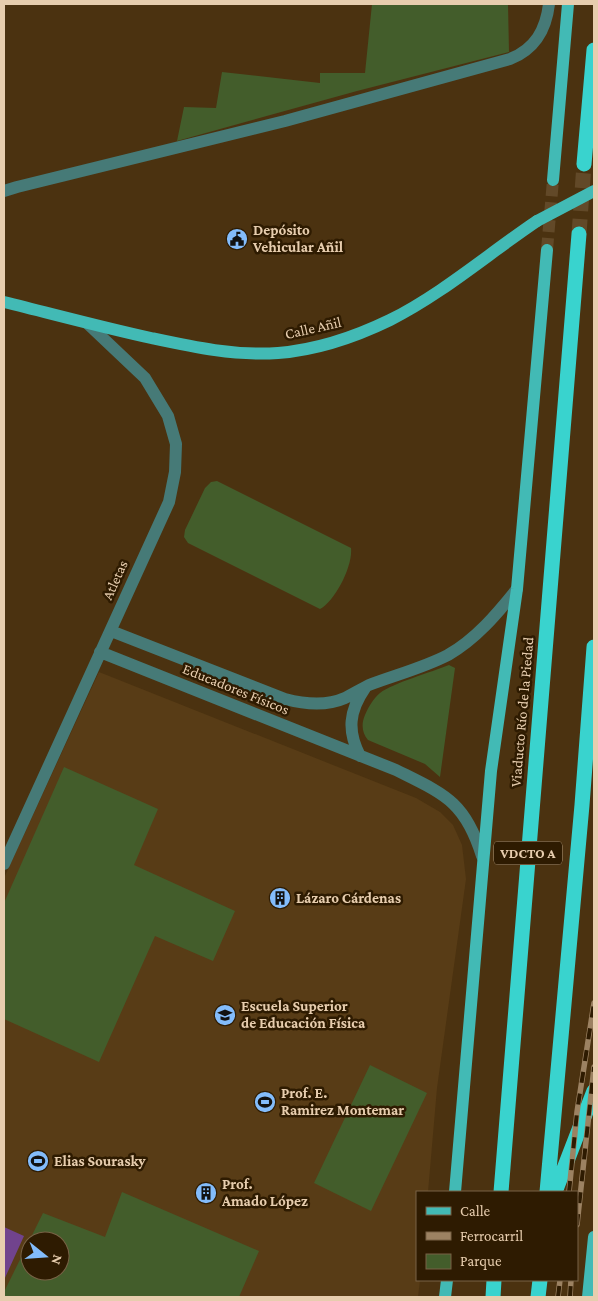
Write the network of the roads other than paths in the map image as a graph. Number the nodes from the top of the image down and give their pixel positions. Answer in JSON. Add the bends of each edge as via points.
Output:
{"nodes":[{"id":1,"x":549,"y":4,"type":"edge"},
{"id":2,"x":568,"y":4,"type":"edge"},
{"id":3,"x":594,"y":50,"type":"edge"},
{"id":4,"x":584,"y":164,"type":"tunnel mouth"},
{"id":5,"x":553,"y":180,"type":"tunnel mouth"},
{"id":6,"x":4,"y":191,"type":"edge"},
{"id":7,"x":594,"y":191,"type":"edge"},
{"id":8,"x":579,"y":234,"type":"tunnel mouth"},
{"id":9,"x":547,"y":250,"type":"tunnel mouth"},
{"id":10,"x":4,"y":302,"type":"edge"},
{"id":11,"x":88,"y":324,"type":"junction"},
{"id":12,"x":517,"y":589,"type":"junction"},
{"id":13,"x":111,"y":631,"type":"junction"},
{"id":14,"x":594,"y":647,"type":"edge"},
{"id":15,"x":100,"y":652,"type":"junction"},
{"id":16,"x":366,"y":686,"type":"junction"},
{"id":17,"x":360,"y":756,"type":"junction"},
{"id":18,"x":482,"y":856,"type":"junction"},
{"id":19,"x":4,"y":864,"type":"edge"},
{"id":20,"x":594,"y":1091,"type":"edge"},
{"id":21,"x":455,"y":1191,"type":"edge"},
{"id":22,"x":501,"y":1191,"type":"edge"},
{"id":23,"x":548,"y":1191,"type":"edge"},
{"id":24,"x":555,"y":1191,"type":"edge"},
{"id":25,"x":594,"y":1237,"type":"edge"},
{"id":26,"x":447,"y":1281,"type":"edge"},
{"id":27,"x":494,"y":1281,"type":"edge"},
{"id":28,"x":540,"y":1281,"type":"edge"},
{"id":29,"x":445,"y":1297,"type":"edge"},
{"id":30,"x":493,"y":1297,"type":"edge"},
{"id":31,"x":538,"y":1297,"type":"edge"},
{"id":32,"x":588,"y":1297,"type":"edge"}],
"edges":[{"from":1,"to":6,"type":"street","via":[[540,36],[524,52],[510,59],[285,121]]},
{"from":2,"to":5,"type":"main road"},
{"from":3,"to":4,"type":"highway"},
{"from":7,"to":11,"type":"main road","name":"Calle Añil","bridge":true,"via":[[537,221],[447,285],[392,319],[347,338],[276,353],[221,351]]},
{"from":8,"to":22,"type":"highway","name":"Viaducto Río de la Piedad","number":"VDCTO A"},
{"from":9,"to":12,"type":"main road","name":"Viaducto Río de la Piedad"},
{"from":10,"to":11,"type":"main road","name":"Calle Añil"},
{"from":11,"to":13,"type":"street","name":"Atletas","via":[[145,378],[168,416],[176,444],[169,502]]},
{"from":12,"to":16,"type":"street","name":"Educadores Físicos","via":[[494,617],[449,654]]},
{"from":12,"to":18,"type":"main road","name":"Viaducto Río de la Piedad","via":[[490,771]]},
{"from":13,"to":15,"type":"street","name":"Atletas"},
{"from":13,"to":16,"type":"street","name":"Educadores Físicos","via":[[300,703],[344,699]]},
{"from":14,"to":23,"type":"highway","number":"VDCTO A"},
{"from":15,"to":17,"type":"street","name":"Educadores Físicos"},
{"from":15,"to":19,"type":"street","name":"Atletas"},
{"from":16,"to":17,"type":"street","via":[[351,716],[353,739]]},
{"from":17,"to":18,"type":"street","name":"Educadores Físicos","via":[[396,770],[453,802],[470,823]]},
{"from":18,"to":21,"type":"main road","name":"Viaducto Río de la Piedad"},
{"from":20,"to":24,"type":"highway"},
{"from":25,"to":32,"type":"main road"},
{"from":26,"to":29,"type":"main road"},
{"from":27,"to":30,"type":"highway"},
{"from":28,"to":31,"type":"highway"}]}
